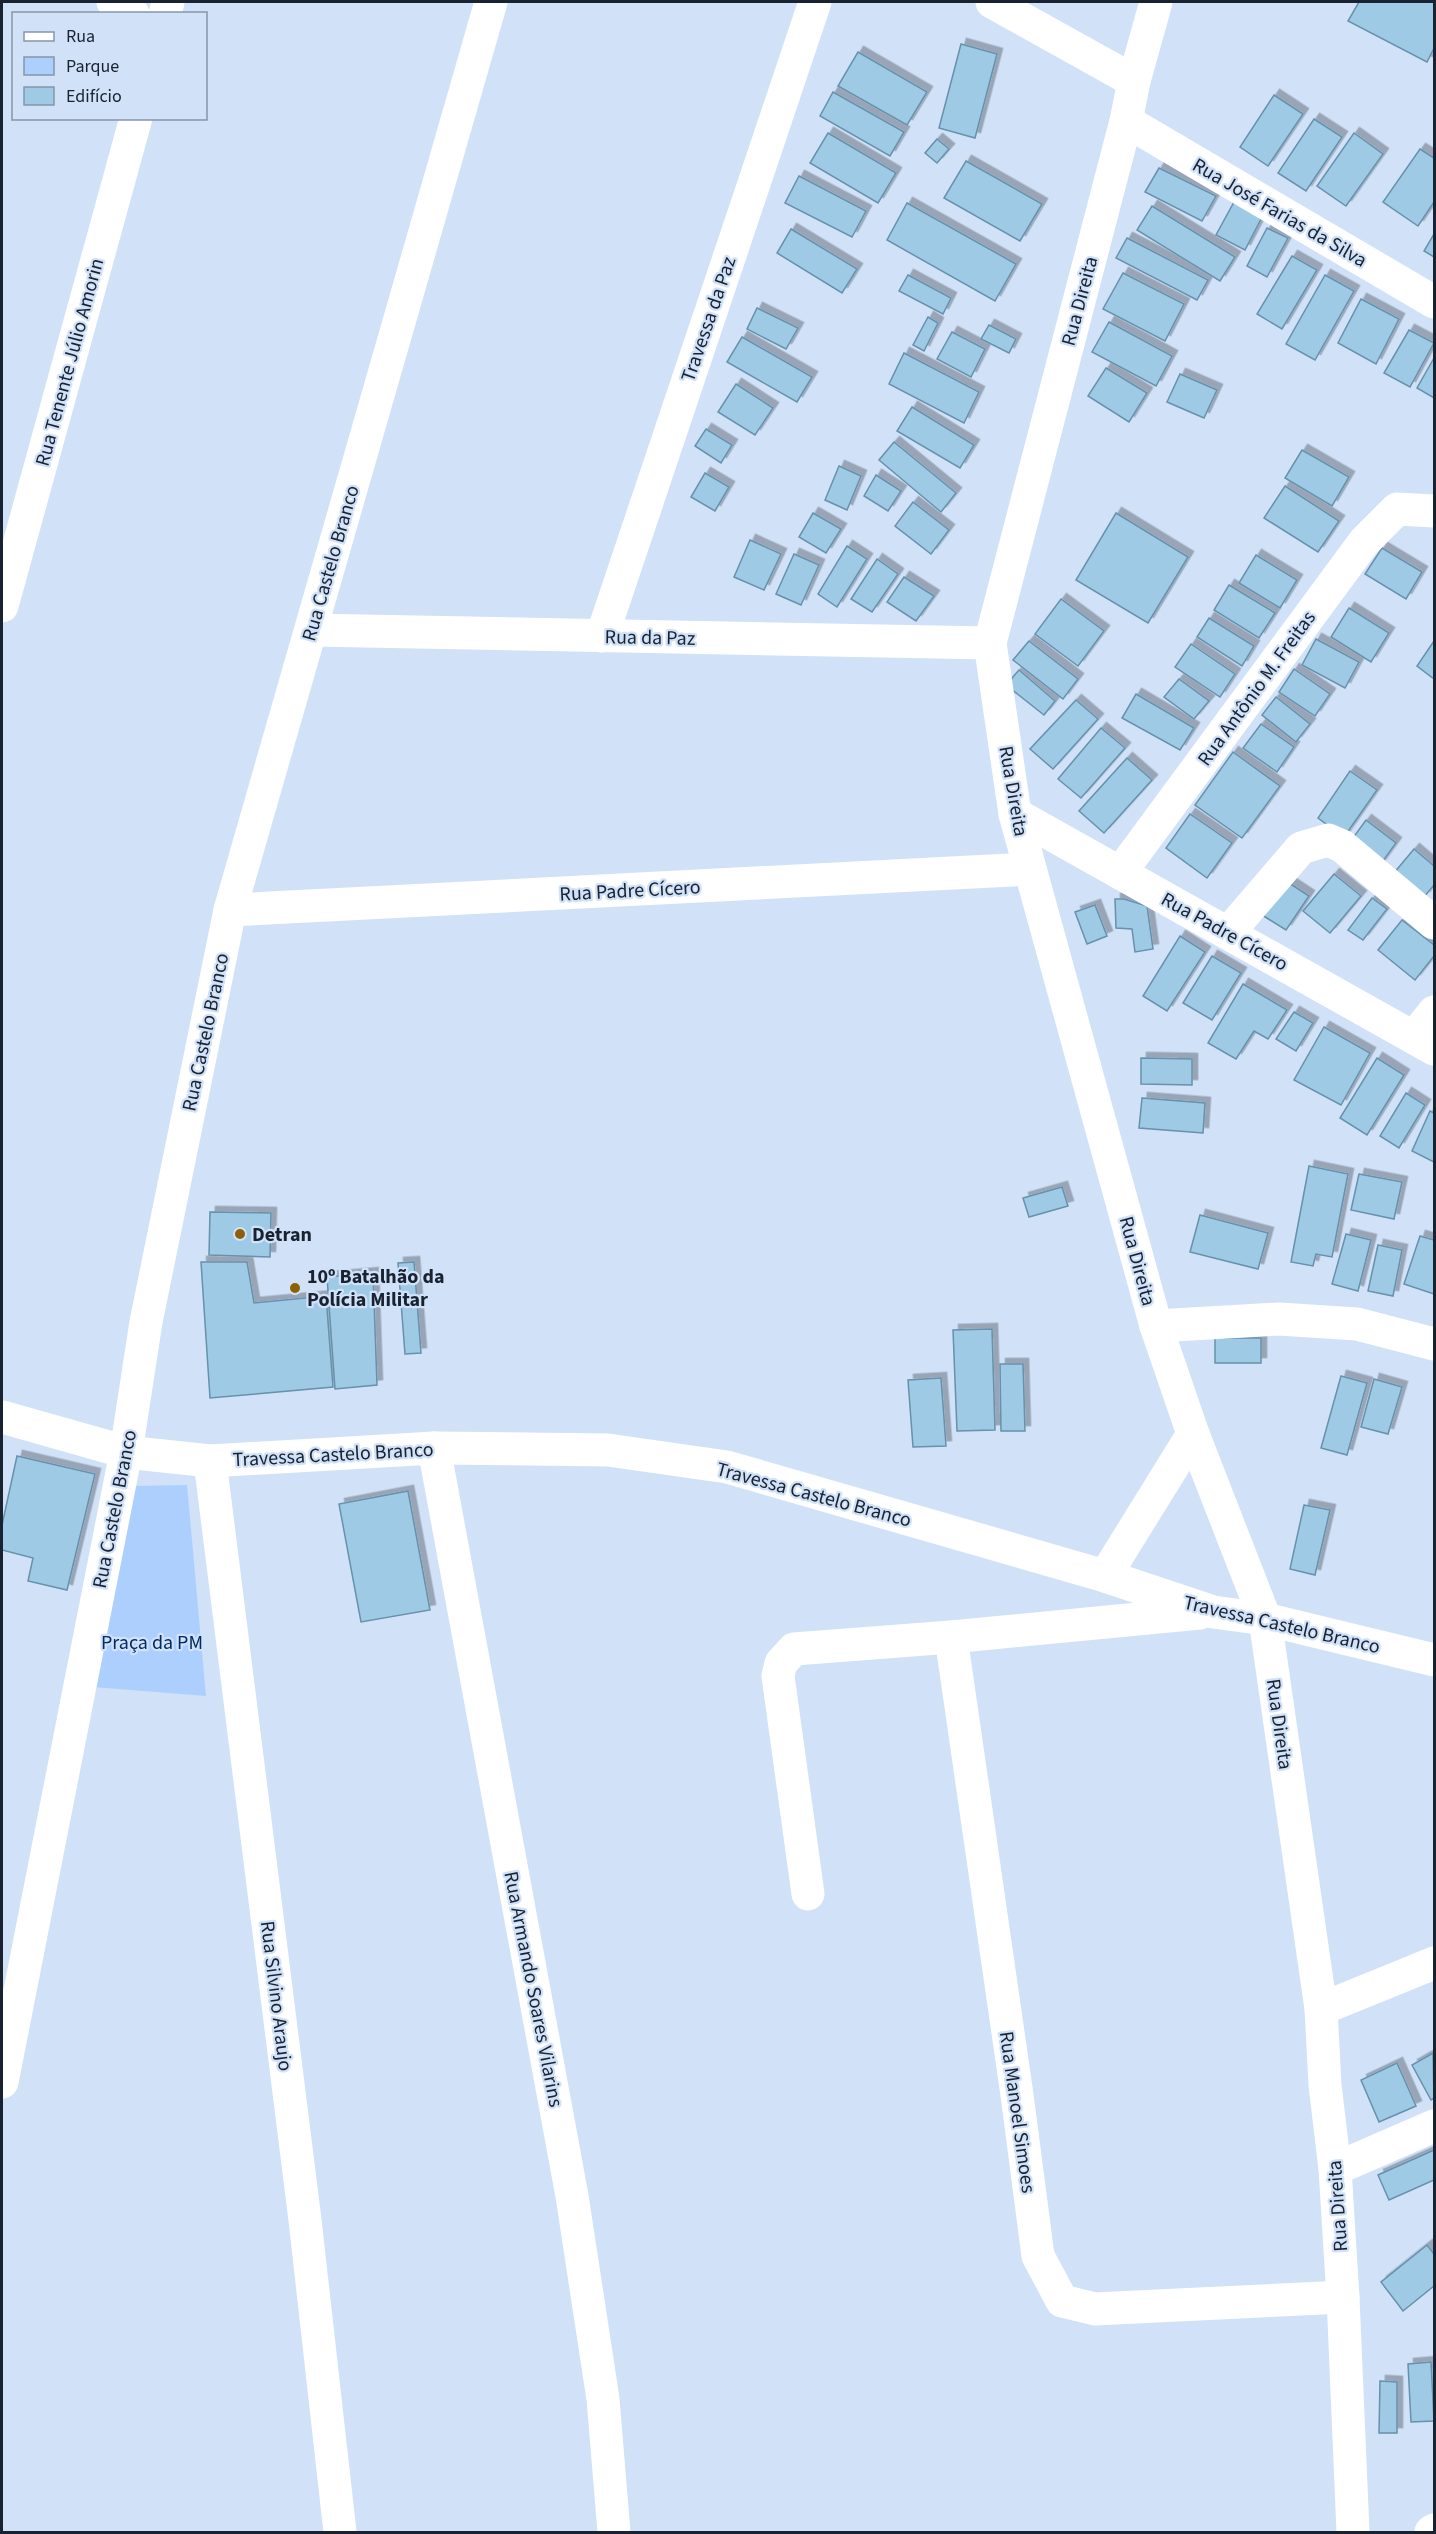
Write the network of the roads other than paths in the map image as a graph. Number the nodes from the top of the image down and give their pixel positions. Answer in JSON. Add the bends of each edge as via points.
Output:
{"nodes":[{"id":1,"x":113,"y":2,"type":"edge"},
{"id":2,"x":492,"y":2,"type":"edge"},
{"id":3,"x":814,"y":2,"type":"edge"},
{"id":4,"x":992,"y":2,"type":"edge"},
{"id":5,"x":1156,"y":2,"type":"edge"},
{"id":6,"x":130,"y":12,"type":"edge"},
{"id":7,"x":1134,"y":81,"type":"junction"},
{"id":8,"x":135,"y":120,"type":"edge"},
{"id":9,"x":1126,"y":121,"type":"junction"},
{"id":10,"x":1434,"y":302,"type":"edge"},
{"id":11,"x":1434,"y":511,"type":"edge"},
{"id":12,"x":2,"y":606,"type":"edge"},
{"id":13,"x":311,"y":630,"type":"junction"},
{"id":14,"x":602,"y":636,"type":"junction"},
{"id":15,"x":990,"y":643,"type":"junction"},
{"id":16,"x":1015,"y":814,"type":"junction"},
{"id":17,"x":1030,"y":869,"type":"junction"},
{"id":18,"x":1120,"y":873,"type":"junction"},
{"id":19,"x":230,"y":910,"type":"junction"},
{"id":20,"x":1434,"y":923,"type":"edge"},
{"id":21,"x":1228,"y":933,"type":"junction"},
{"id":22,"x":1434,"y":1012,"type":"edge"},
{"id":23,"x":1424,"y":1043,"type":"edge"},
{"id":24,"x":1156,"y":1326,"type":"junction"},
{"id":25,"x":1434,"y":1344,"type":"edge"},
{"id":26,"x":2,"y":1416,"type":"edge"},
{"id":27,"x":1193,"y":1434,"type":"junction"},
{"id":28,"x":435,"y":1448,"type":"junction"},
{"id":29,"x":126,"y":1452,"type":"junction"},
{"id":30,"x":210,"y":1461,"type":"junction"},
{"id":31,"x":1105,"y":1576,"type":"junction"},
{"id":32,"x":1214,"y":1612,"type":"junction"},
{"id":33,"x":1265,"y":1619,"type":"junction"},
{"id":34,"x":951,"y":1637,"type":"junction"},
{"id":35,"x":1434,"y":1660,"type":"edge"},
{"id":36,"x":808,"y":1894,"type":"dead end"},
{"id":37,"x":1434,"y":1963,"type":"edge"},
{"id":38,"x":1321,"y":2009,"type":"junction"},
{"id":39,"x":2,"y":2082,"type":"edge"},
{"id":40,"x":1434,"y":2126,"type":"edge"},
{"id":41,"x":1335,"y":2169,"type":"junction"},
{"id":42,"x":1343,"y":2296,"type":"junction"},
{"id":43,"x":340,"y":2532,"type":"edge"},
{"id":44,"x":614,"y":2532,"type":"edge"},
{"id":45,"x":1353,"y":2532,"type":"edge"}],
"edges":[{"from":1,"to":6,"type":"street"},
{"from":2,"to":13,"type":"street","name":"Rua Castelo Branco"},
{"from":3,"to":14,"type":"street","name":"Travessa da Paz"},
{"from":4,"to":7,"type":"street"},
{"from":5,"to":7,"type":"street","name":"Rua Direita"},
{"from":7,"to":9,"type":"street","name":"Rua Direita"},
{"from":8,"to":12,"type":"street","name":"Rua Tenente Júlio Amorin"},
{"from":9,"to":10,"type":"street","name":"Rua José Farias da Silva"},
{"from":9,"to":15,"type":"street","name":"Rua Direita"},
{"from":11,"to":18,"type":"street","name":"Rua Antônio M. Freitas","via":[[1397,509],[1364,542]]},
{"from":13,"to":14,"type":"street","name":"Rua da Paz"},
{"from":13,"to":19,"type":"street","name":"Rua Castelo Branco"},
{"from":14,"to":15,"type":"street","name":"Rua da Paz"},
{"from":15,"to":16,"type":"street","name":"Rua Direita"},
{"from":16,"to":17,"type":"street","name":"Rua Direita"},
{"from":16,"to":18,"type":"street","name":"Rua Padre Cícero"},
{"from":17,"to":19,"type":"street","name":"Rua Padre Cícero"},
{"from":17,"to":24,"type":"street","name":"Rua Direita"},
{"from":18,"to":21,"type":"street","name":"Rua Padre Cícero"},
{"from":19,"to":29,"type":"street","name":"Rua Castelo Branco","via":[[146,1322]]},
{"from":20,"to":21,"type":"street","via":[[1342,846],[1328,840],[1301,848]]},
{"from":21,"to":23,"type":"street","name":"Rua Padre Cícero"},
{"from":22,"to":23,"type":"street"},
{"from":24,"to":25,"type":"street","via":[[1279,1319],[1357,1324]]},
{"from":24,"to":27,"type":"street","name":"Rua Direita"},
{"from":26,"to":29,"type":"street","name":"Travessa Castelo Branco"},
{"from":27,"to":31,"type":"street"},
{"from":27,"to":33,"type":"street","name":"Rua Direita"},
{"from":28,"to":30,"type":"street","name":"Travessa Castelo Branco"},
{"from":28,"to":31,"type":"street","name":"Travessa Castelo Branco","via":[[608,1450],[727,1467]]},
{"from":28,"to":44,"type":"street","name":"Rua Armando Soares Vilarins","via":[[572,2196],[603,2399]]},
{"from":29,"to":30,"type":"street","name":"Travessa Castelo Branco"},
{"from":29,"to":39,"type":"street","name":"Rua Castelo Branco"},
{"from":30,"to":43,"type":"street","name":"Rua Silvino Araujo"},
{"from":31,"to":32,"type":"street","name":"Travessa Castelo Branco"},
{"from":32,"to":33,"type":"street","name":"Travessa Castelo Branco"},
{"from":32,"to":34,"type":"street"},
{"from":33,"to":35,"type":"street","name":"Travessa Castelo Branco"},
{"from":33,"to":38,"type":"street","name":"Rua Direita"},
{"from":34,"to":36,"type":"street","via":[[794,1649],[781,1663],[778,1676]]},
{"from":34,"to":42,"type":"street","name":"Rua Manoel Simoes","via":[[1038,2256],[1062,2301],[1095,2309]]},
{"from":37,"to":38,"type":"street"},
{"from":38,"to":41,"type":"street","name":"Rua Direita"},
{"from":40,"to":41,"type":"street"},
{"from":41,"to":42,"type":"street","name":"Rua Direita"},
{"from":42,"to":45,"type":"street","name":"Rua Direita"}]}
